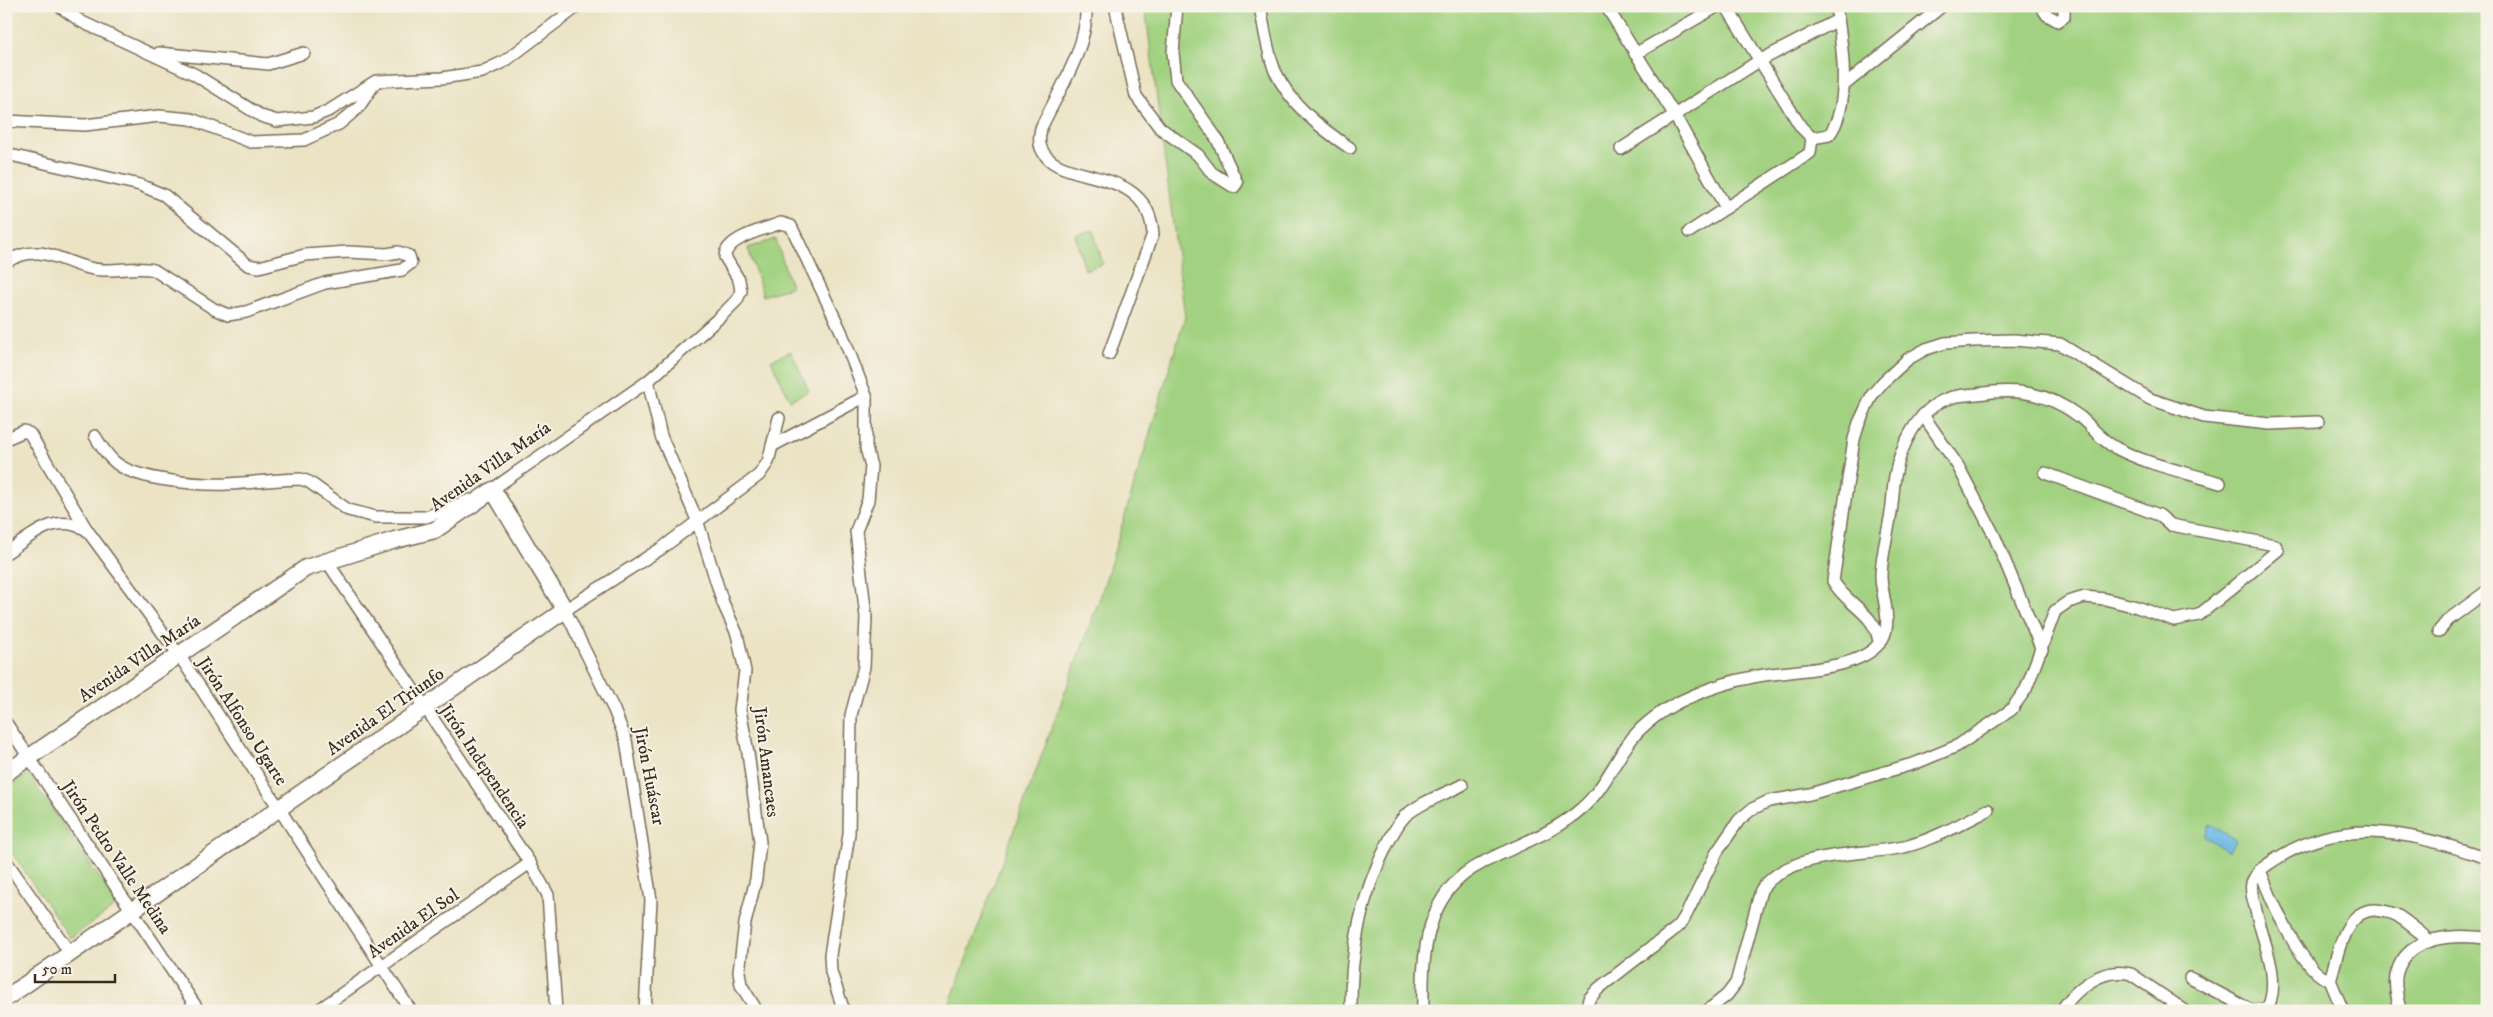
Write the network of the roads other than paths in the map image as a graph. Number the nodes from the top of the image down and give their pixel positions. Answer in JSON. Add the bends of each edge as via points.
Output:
{"nodes":[{"id":1,"x":59,"y":6,"type":"edge"},
{"id":2,"x":578,"y":6,"type":"edge"},
{"id":3,"x":1086,"y":6,"type":"edge"},
{"id":4,"x":1114,"y":6,"type":"edge"},
{"id":5,"x":1176,"y":6,"type":"edge"},
{"id":6,"x":1260,"y":6,"type":"edge"},
{"id":7,"x":1606,"y":6,"type":"edge"},
{"id":8,"x":1718,"y":6,"type":"edge"},
{"id":9,"x":1726,"y":6,"type":"edge"},
{"id":10,"x":1836,"y":6,"type":"edge"},
{"id":11,"x":1942,"y":6,"type":"edge"},
{"id":12,"x":2041,"y":6,"type":"edge"},
{"id":13,"x":2064,"y":6,"type":"edge"},
{"id":14,"x":1838,"y":20,"type":"junction"},
{"id":15,"x":150,"y":52,"type":"junction"},
{"id":16,"x":304,"y":53,"type":"dead end"},
{"id":17,"x":1635,"y":54,"type":"junction"},
{"id":18,"x":1759,"y":61,"type":"junction"},
{"id":19,"x":376,"y":81,"type":"junction"},
{"id":20,"x":1843,"y":86,"type":"junction"},
{"id":21,"x":1674,"y":114,"type":"junction"},
{"id":22,"x":6,"y":121,"type":"edge"},
{"id":23,"x":1812,"y":138,"type":"junction"},
{"id":24,"x":1350,"y":148,"type":"dead end"},
{"id":25,"x":1621,"y":148,"type":"dead end"},
{"id":26,"x":6,"y":154,"type":"edge"},
{"id":27,"x":1726,"y":208,"type":"junction"},
{"id":28,"x":1689,"y":232,"type":"dead end"},
{"id":29,"x":6,"y":262,"type":"edge"},
{"id":30,"x":1109,"y":354,"type":"dead end"},
{"id":31,"x":648,"y":381,"type":"junction"},
{"id":32,"x":866,"y":396,"type":"junction"},
{"id":33,"x":1922,"y":415,"type":"junction"},
{"id":34,"x":779,"y":418,"type":"dead end"},
{"id":35,"x":2318,"y":422,"type":"dead end"},
{"id":36,"x":95,"y":436,"type":"dead end"},
{"id":37,"x":6,"y":439,"type":"edge"},
{"id":38,"x":772,"y":446,"type":"junction"},
{"id":39,"x":2045,"y":473,"type":"dead end"},
{"id":40,"x":2220,"y":483,"type":"dead end"},
{"id":41,"x":493,"y":490,"type":"junction"},
{"id":42,"x":697,"y":520,"type":"junction"},
{"id":43,"x":87,"y":530,"type":"junction"},
{"id":44,"x":6,"y":553,"type":"edge"},
{"id":45,"x":326,"y":560,"type":"junction"},
{"id":46,"x":2487,"y":591,"type":"edge"},
{"id":47,"x":565,"y":610,"type":"junction"},
{"id":48,"x":2439,"y":631,"type":"dead end"},
{"id":49,"x":1879,"y":642,"type":"junction"},
{"id":50,"x":2042,"y":650,"type":"junction"},
{"id":51,"x":179,"y":655,"type":"junction"},
{"id":52,"x":424,"y":708,"type":"junction"},
{"id":53,"x":6,"y":723,"type":"edge"},
{"id":54,"x":29,"y":757,"type":"junction"},
{"id":55,"x":6,"y":773,"type":"edge"},
{"id":56,"x":1462,"y":785,"type":"dead end"},
{"id":57,"x":279,"y":808,"type":"junction"},
{"id":58,"x":1988,"y":810,"type":"dead end"},
{"id":59,"x":2487,"y":858,"type":"edge"},
{"id":60,"x":6,"y":861,"type":"edge"},
{"id":61,"x":530,"y":863,"type":"junction"},
{"id":62,"x":2260,"y":870,"type":"junction"},
{"id":63,"x":131,"y":910,"type":"junction"},
{"id":64,"x":2487,"y":938,"type":"edge"},
{"id":65,"x":2430,"y":940,"type":"junction"},
{"id":66,"x":70,"y":953,"type":"junction"},
{"id":67,"x":382,"y":966,"type":"junction"},
{"id":68,"x":2190,"y":978,"type":"dead end"},
{"id":69,"x":2330,"y":980,"type":"junction"},
{"id":70,"x":6,"y":998,"type":"edge"},
{"id":71,"x":2184,"y":1010,"type":"edge"},
{"id":72,"x":199,"y":1011,"type":"edge"},
{"id":73,"x":317,"y":1011,"type":"edge"},
{"id":74,"x":412,"y":1011,"type":"edge"},
{"id":75,"x":556,"y":1011,"type":"edge"},
{"id":76,"x":645,"y":1011,"type":"edge"},
{"id":77,"x":757,"y":1011,"type":"edge"},
{"id":78,"x":844,"y":1011,"type":"edge"},
{"id":79,"x":1351,"y":1011,"type":"edge"},
{"id":80,"x":1423,"y":1011,"type":"edge"},
{"id":81,"x":1586,"y":1011,"type":"edge"},
{"id":82,"x":1707,"y":1011,"type":"edge"},
{"id":83,"x":2061,"y":1011,"type":"edge"},
{"id":84,"x":2343,"y":1011,"type":"edge"},
{"id":85,"x":2400,"y":1011,"type":"edge"}],
"edges":[{"from":1,"to":15,"type":"street","via":[[82,22]]},
{"from":2,"to":19,"type":"street","via":[[505,61],[482,72]]},
{"from":3,"to":30,"type":"street","via":[[1088,24],[1041,128],[1039,140],[1044,154],[1057,164],[1120,185],[1134,195],[1152,223],[1153,234]]},
{"from":4,"to":5,"type":"street","via":[[1136,96],[1160,128],[1198,155],[1212,173],[1234,187],[1237,183],[1217,139],[1176,80],[1173,53]]},
{"from":6,"to":24,"type":"street","via":[[1275,70],[1295,102],[1317,126]]},
{"from":7,"to":17,"type":"street"},
{"from":8,"to":17,"type":"street"},
{"from":9,"to":18,"type":"street"},
{"from":10,"to":14,"type":"street"},
{"from":11,"to":20,"type":"street"},
{"from":12,"to":13,"type":"street","via":[[2047,15],[2058,21],[2064,18]]},
{"from":14,"to":18,"type":"street"},
{"from":14,"to":20,"type":"street"},
{"from":15,"to":16,"type":"street","via":[[268,64]]},
{"from":15,"to":19,"type":"street","via":[[194,74],[260,116],[277,120],[313,117]]},
{"from":17,"to":21,"type":"street"},
{"from":18,"to":21,"type":"street"},
{"from":18,"to":23,"type":"street","via":[[1801,127]]},
{"from":19,"to":22,"type":"street","via":[[358,108],[339,124],[304,140],[251,142],[191,119],[159,116],[85,125]]},
{"from":20,"to":23,"type":"street","via":[[1840,113],[1832,130],[1823,138]]},
{"from":21,"to":25,"type":"street"},
{"from":21,"to":27,"type":"street"},
{"from":23,"to":27,"type":"street","via":[[1810,153]]},
{"from":26,"to":29,"type":"street","via":[[140,185],[164,195],[248,265],[259,267],[305,256],[348,252],[398,252],[409,256],[411,263],[402,270],[324,283],[246,312],[228,314],[214,309],[154,270],[104,270],[51,254],[36,253]]},
{"from":27,"to":28,"type":"street"},
{"from":31,"to":32,"type":"street","name":"Avenida Villa María","via":[[737,300],[741,291],[739,280],[725,257],[731,244],[781,223],[788,224],[805,253],[841,330]]},
{"from":31,"to":41,"type":"street","name":"Avenida Villa María","via":[[544,451]]},
{"from":31,"to":42,"type":"street","name":"Jirón Amancaes","via":[[662,436]]},
{"from":32,"to":38,"type":"street"},
{"from":32,"to":78,"type":"street","via":[[866,448],[871,466],[868,500],[856,532],[866,617],[864,667],[852,715],[849,834],[830,955],[831,972]]},
{"from":33,"to":40,"type":"street","via":[[1949,398],[1998,391],[2032,392],[2076,414],[2114,447]]},
{"from":33,"to":49,"type":"street","via":[[1906,443],[1896,473],[1883,551],[1881,578],[1886,620],[1884,637]]},
{"from":33,"to":50,"type":"street","via":[[1958,466],[1994,535]]},
{"from":34,"to":38,"type":"street","name":"Avenida El Triunfo"},
{"from":35,"to":49,"type":"street","via":[[2270,424],[2204,417],[2150,399],[2060,344],[1974,341],[1945,343],[1920,352],[1882,382],[1864,410],[1854,439],[1835,561],[1833,581],[1877,628]]},
{"from":36,"to":41,"type":"street","via":[[118,465],[140,473],[181,481],[227,484],[301,479],[348,510],[376,517],[426,516]]},
{"from":37,"to":43,"type":"street","name":"Jirón Alfonso Ugarte","via":[[24,431],[30,434]]},
{"from":38,"to":42,"type":"street","name":"Avenida El Triunfo","via":[[768,462],[759,475]]},
{"from":39,"to":50,"type":"street","via":[[2159,515],[2171,524],[2278,548],[2199,615],[2186,619],[2166,619],[2137,606],[2106,599],[2085,598],[2068,602],[2055,611],[2048,624]]},
{"from":41,"to":45,"type":"street","name":"Avenida Villa María","via":[[435,530]]},
{"from":41,"to":47,"type":"street","name":"Jirón Huáscar"},
{"from":42,"to":47,"type":"street","name":"Avenida El Triunfo","via":[[662,548]]},
{"from":42,"to":77,"type":"street","name":"Jirón Amancaes","via":[[723,603],[737,634],[745,671],[740,710],[760,842],[739,972],[742,985]]},
{"from":43,"to":44,"type":"street","via":[[70,523],[48,525]]},
{"from":43,"to":51,"type":"street","name":"Jirón Alfonso Ugarte"},
{"from":45,"to":51,"type":"street","name":"Avenida Villa María","via":[[306,568]]},
{"from":45,"to":52,"type":"street","name":"Jirón Independencia"},
{"from":46,"to":48,"type":"street","via":[[2448,620]]},
{"from":47,"to":52,"type":"street","name":"Avenida El Triunfo"},
{"from":47,"to":76,"type":"street","name":"Jirón Huáscar","via":[[626,740],[651,900]]},
{"from":49,"to":80,"type":"street","via":[[1872,649],[1838,665],[1754,676],[1713,687],[1686,698],[1645,726],[1630,740],[1595,796],[1583,808],[1551,830],[1479,864],[1456,880],[1440,900],[1425,948]]},
{"from":50,"to":81,"type":"street","via":[[2026,689],[2011,710],[1957,746],[1916,763],[1810,794],[1769,801],[1752,809],[1739,820],[1717,852],[1679,926],[1599,988],[1589,999]]},
{"from":51,"to":54,"type":"street","name":"Avenida Villa María"},
{"from":51,"to":57,"type":"street","name":"Jirón Alfonso Ugarte"},
{"from":52,"to":57,"type":"street","name":"Avenida El Triunfo"},
{"from":52,"to":61,"type":"street","name":"Jirón Independencia"},
{"from":53,"to":54,"type":"street","name":"Jirón Pedro Valle Medina"},
{"from":54,"to":55,"type":"street","name":"Avenida Villa María"},
{"from":54,"to":63,"type":"street","name":"Jirón Pedro Valle Medina"},
{"from":56,"to":79,"type":"street","via":[[1416,808],[1404,818],[1376,867],[1355,942]]},
{"from":57,"to":63,"type":"street","name":"Avenida El Triunfo"},
{"from":57,"to":67,"type":"street","name":"Jirón Alfonso Ugarte"},
{"from":58,"to":82,"type":"street","via":[[1923,841],[1801,862],[1768,880],[1761,890],[1736,984]]},
{"from":59,"to":62,"type":"street","via":[[2435,840],[2388,831],[2338,834],[2300,845]]},
{"from":60,"to":66,"type":"street"},
{"from":61,"to":67,"type":"street","name":"Avenida El Sol"},
{"from":61,"to":75,"type":"street","name":"Jirón Independencia","via":[[548,895]]},
{"from":62,"to":68,"type":"street","via":[[2252,882],[2251,891],[2272,970],[2272,998],[2266,1009],[2251,1010]]},
{"from":62,"to":69,"type":"street","via":[[2273,902],[2306,961],[2322,979]]},
{"from":63,"to":66,"type":"street","name":"Avenida El Triunfo"},
{"from":63,"to":72,"type":"street","name":"Jirón Pedro Valle Medina"},
{"from":64,"to":65,"type":"street"},
{"from":65,"to":69,"type":"street","via":[[2397,915],[2372,910],[2360,914],[2347,928]]},
{"from":65,"to":85,"type":"street","via":[[2418,945],[2405,957],[2397,972]]},
{"from":66,"to":70,"type":"street","name":"Avenida El Triunfo"},
{"from":67,"to":73,"type":"street","name":"Avenida El Sol"},
{"from":67,"to":74,"type":"street","name":"Jirón Alfonso Ugarte"},
{"from":69,"to":84,"type":"street"},
{"from":71,"to":83,"type":"street","via":[[2131,974],[2122,972],[2081,987],[2071,995]]}]}
